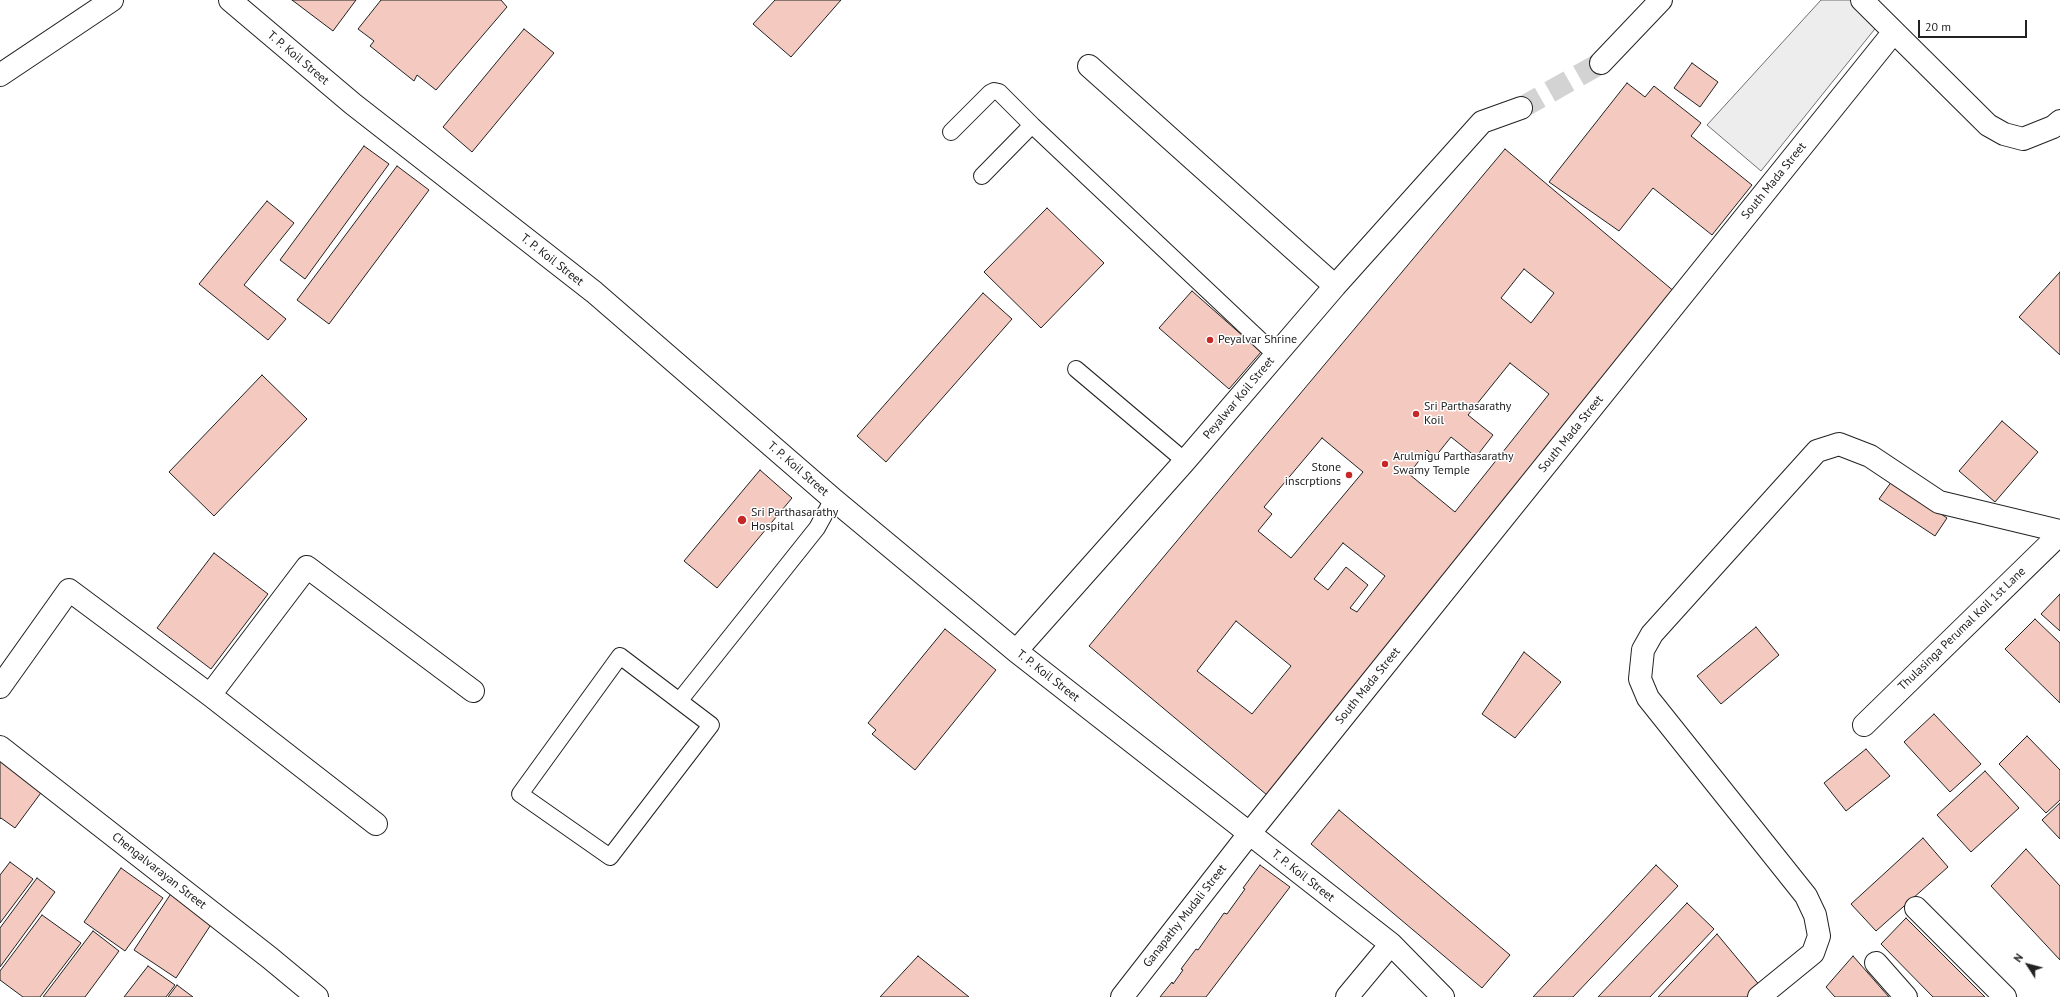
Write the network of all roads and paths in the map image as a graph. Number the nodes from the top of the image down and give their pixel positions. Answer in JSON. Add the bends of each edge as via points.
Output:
{"nodes":[{"id":1,"x":112,"y":0,"type":"edge"},
{"id":2,"x":230,"y":0,"type":"edge"},
{"id":3,"x":1661,"y":0,"type":"edge"},
{"id":4,"x":1862,"y":0,"type":"edge"},
{"id":5,"x":1893,"y":33,"type":"junction"},
{"id":6,"x":1601,"y":63,"type":"tunnel mouth"},
{"id":7,"x":1089,"y":66,"type":"dead end"},
{"id":8,"x":0,"y":75,"type":"edge"},
{"id":9,"x":1521,"y":108,"type":"tunnel mouth"},
{"id":10,"x":2060,"y":121,"type":"edge"},
{"id":11,"x":1032,"y":125,"type":"junction"},
{"id":12,"x":951,"y":132,"type":"dead end"},
{"id":13,"x":982,"y":176,"type":"dead end"},
{"id":14,"x":1335,"y":286,"type":"junction"},
{"id":15,"x":1276,"y":355,"type":"junction"},
{"id":16,"x":1076,"y":369,"type":"dead end"},
{"id":17,"x":1185,"y":461,"type":"junction"},
{"id":18,"x":832,"y":499,"type":"junction"},
{"id":19,"x":2060,"y":532,"type":"edge"},
{"id":20,"x":1016,"y":651,"type":"junction"},
{"id":21,"x":0,"y":687,"type":"edge"},
{"id":22,"x":473,"y":691,"type":"dead end"},
{"id":23,"x":210,"y":695,"type":"junction"},
{"id":24,"x":680,"y":700,"type":"junction"},
{"id":25,"x":1864,"y":725,"type":"dead end"},
{"id":26,"x":0,"y":747,"type":"edge"},
{"id":27,"x":376,"y":824,"type":"dead end"},
{"id":28,"x":1249,"y":834,"type":"junction"},
{"id":29,"x":1916,"y":908,"type":"dead end"},
{"id":30,"x":1391,"y":944,"type":"junction"},
{"id":31,"x":1876,"y":963,"type":"dead end"},
{"id":32,"x":317,"y":997,"type":"edge"},
{"id":33,"x":1122,"y":997,"type":"edge"},
{"id":34,"x":1347,"y":997,"type":"edge"},
{"id":35,"x":1443,"y":997,"type":"edge"},
{"id":36,"x":1759,"y":997,"type":"edge"},
{"id":37,"x":1906,"y":997,"type":"edge"},
{"id":38,"x":2005,"y":997,"type":"edge"}],
"edges":[{"from":1,"to":8,"type":"street"},
{"from":2,"to":18,"type":"street","name":"T. P. Koil Street","via":[[353,104],[594,292]]},
{"from":3,"to":6,"type":"street"},
{"from":4,"to":5,"type":"street"},
{"from":5,"to":10,"type":"street","via":[[1988,125],[2004,134],[2023,138],[2053,127]]},
{"from":5,"to":28,"type":"street","name":"South Mada Street"},
{"from":7,"to":14,"type":"street"},
{"from":9,"to":14,"type":"street","name":"Peyalwar Koil Street","via":[[1482,122]]},
{"from":11,"to":12,"type":"lane","via":[[999,92],[994,91]]},
{"from":11,"to":13,"type":"lane"},
{"from":11,"to":15,"type":"lane"},
{"from":14,"to":15,"type":"street","name":"Peyalwar Koil Street"},
{"from":15,"to":17,"type":"street","name":"Peyalwar Koil Street"},
{"from":16,"to":17,"type":"lane"},
{"from":17,"to":20,"type":"street","name":"Peyalwar Koil Street"},
{"from":18,"to":20,"type":"street","name":"T. P. Koil Street"},
{"from":18,"to":24,"type":"lane","via":[[817,528]]},
{"from":19,"to":25,"type":"street","name":"Thulasinga Perumal Koil 1st Lane"},
{"from":19,"to":36,"type":"street","via":[[1940,502],[1870,456],[1839,444],[1817,451],[1652,634],[1643,650],[1640,679],[1648,698],[1806,896],[1815,915],[1819,936],[1813,953]]},
{"from":20,"to":28,"type":"street","name":"T. P. Koil Street"},
{"from":21,"to":23,"type":"street","via":[[69,590]]},
{"from":22,"to":23,"type":"street","via":[[306,568]]},
{"from":23,"to":27,"type":"street"},
{"from":24,"to":24,"type":"lane","via":[[711,725],[610,857],[520,794],[620,656]]},
{"from":26,"to":32,"type":"street","name":"Chengalvarayan Street"},
{"from":28,"to":30,"type":"street","name":"T. P. Koil Street"},
{"from":28,"to":33,"type":"street","name":"Ganapathy Mudali Street"},
{"from":29,"to":38,"type":"street"},
{"from":30,"to":34,"type":"street"},
{"from":30,"to":35,"type":"street","name":"T. P. Koil Street"},
{"from":31,"to":37,"type":"street"}]}
